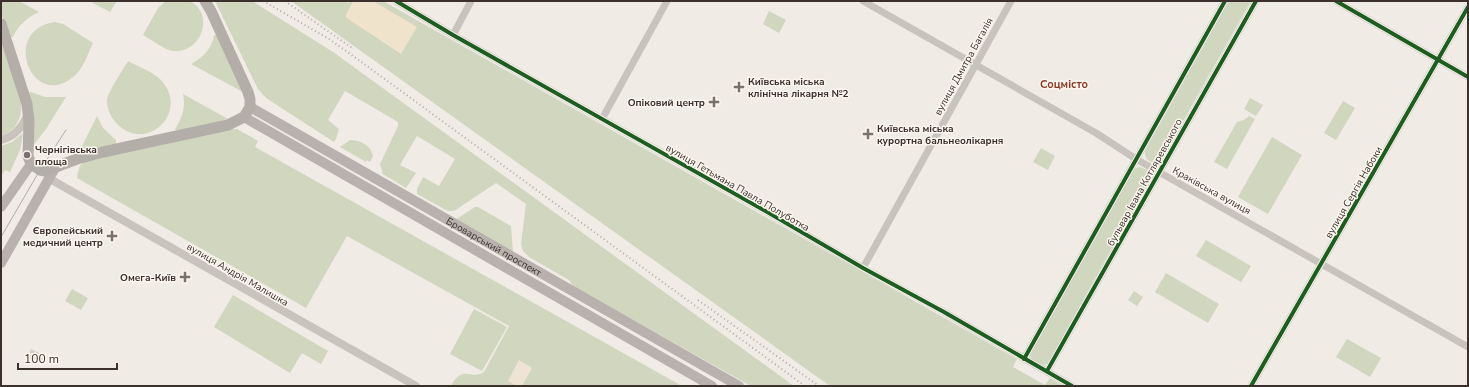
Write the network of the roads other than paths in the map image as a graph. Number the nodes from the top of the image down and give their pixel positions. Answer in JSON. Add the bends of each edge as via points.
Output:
{"nodes":[{"id":1,"x":205,"y":1,"type":"edge"},
{"id":2,"x":396,"y":1,"type":"edge"},
{"id":3,"x":471,"y":1,"type":"edge"},
{"id":4,"x":667,"y":1,"type":"edge"},
{"id":5,"x":863,"y":1,"type":"edge"},
{"id":6,"x":1011,"y":1,"type":"edge"},
{"id":7,"x":1225,"y":1,"type":"edge"},
{"id":8,"x":1256,"y":1,"type":"edge"},
{"id":9,"x":1336,"y":1,"type":"edge"},
{"id":10,"x":1468,"y":7,"type":"edge"},
{"id":11,"x":1,"y":24,"type":"edge"},
{"id":12,"x":453,"y":35,"type":"junction"},
{"id":13,"x":1438,"y":60,"type":"junction"},
{"id":14,"x":976,"y":64,"type":"junction"},
{"id":15,"x":1468,"y":76,"type":"edge"},
{"id":16,"x":250,"y":107,"type":"junction"},
{"id":17,"x":28,"y":114,"type":"junction"},
{"id":18,"x":244,"y":117,"type":"junction"},
{"id":19,"x":602,"y":119,"type":"junction"},
{"id":20,"x":1,"y":140,"type":"edge"},
{"id":21,"x":1136,"y":159,"type":"junction"},
{"id":22,"x":31,"y":164,"type":"junction"},
{"id":23,"x":56,"y":168,"type":"junction"},
{"id":24,"x":1159,"y":172,"type":"junction"},
{"id":25,"x":50,"y":179,"type":"junction"},
{"id":26,"x":1,"y":207,"type":"edge"},
{"id":27,"x":1,"y":263,"type":"edge"},
{"id":28,"x":1321,"y":264,"type":"junction"},
{"id":29,"x":863,"y":268,"type":"junction"},
{"id":30,"x":1468,"y":347,"type":"edge"},
{"id":31,"x":1024,"y":359,"type":"junction"},
{"id":32,"x":1047,"y":371,"type":"junction"},
{"id":33,"x":416,"y":386,"type":"edge"},
{"id":34,"x":712,"y":386,"type":"edge"},
{"id":35,"x":739,"y":386,"type":"edge"},
{"id":36,"x":1072,"y":386,"type":"edge"},
{"id":37,"x":1251,"y":386,"type":"edge"}],
"edges":[{"from":1,"to":16,"type":"highway","via":[[248,92]]},
{"from":2,"to":12,"type":"street","name":"вулиця Гетьмана Павла Полуботка"},
{"from":3,"to":12,"type":"street"},
{"from":4,"to":19,"type":"street"},
{"from":5,"to":14,"type":"street","name":"Краківська вулиця"},
{"from":6,"to":14,"type":"street","name":"вулиця Дмитра Багалія"},
{"from":7,"to":21,"type":"street","name":"бульвар Івана Котляревського"},
{"from":8,"to":24,"type":"street","name":"бульвар Івана Котляревського"},
{"from":9,"to":13,"type":"street"},
{"from":10,"to":13,"type":"street","name":"вулиця Сергія Набоки"},
{"from":11,"to":17,"type":"highway"},
{"from":12,"to":19,"type":"street","name":"вулиця Гетьмана Павла Полуботка"},
{"from":13,"to":15,"type":"street"},
{"from":13,"to":28,"type":"street","name":"вулиця Сергія Набоки"},
{"from":14,"to":21,"type":"street","name":"Краківська вулиця"},
{"from":14,"to":29,"type":"street","name":"вулиця Дмитра Багалія"},
{"from":16,"to":18,"type":"highway"},
{"from":16,"to":35,"type":"main road","name":"Броварський проспект"},
{"from":17,"to":20,"type":"street","via":[[18,131]]},
{"from":17,"to":22,"type":"highway","via":[[27,148]]},
{"from":18,"to":23,"type":"highway","via":[[228,125],[103,152],[76,159]]},
{"from":18,"to":34,"type":"main road","name":"Броварський проспект"},
{"from":19,"to":29,"type":"street","name":"вулиця Гетьмана Павла Полуботка"},
{"from":21,"to":24,"type":"street","name":"Краківська вулиця"},
{"from":21,"to":31,"type":"street","name":"бульвар Івана Котляревського"},
{"from":22,"to":23,"type":"highway","via":[[45,171]]},
{"from":22,"to":26,"type":"main road"},
{"from":23,"to":25,"type":"main road"},
{"from":24,"to":28,"type":"street","name":"Краківська вулиця"},
{"from":24,"to":32,"type":"street","name":"бульвар Івана Котляревського"},
{"from":25,"to":27,"type":"main road"},
{"from":25,"to":33,"type":"street","name":"вулиця Андрія Малишка"},
{"from":28,"to":30,"type":"street","name":"Краківська вулиця"},
{"from":28,"to":37,"type":"street","name":"вулиця Сергія Набоки"},
{"from":29,"to":31,"type":"street","name":"вулиця Гетьмана Павла Полуботка"},
{"from":31,"to":32,"type":"street","name":"вулиця Гетьмана Павла Полуботка"},
{"from":32,"to":36,"type":"street","name":"вулиця Гетьмана Павла Полуботка"}]}
